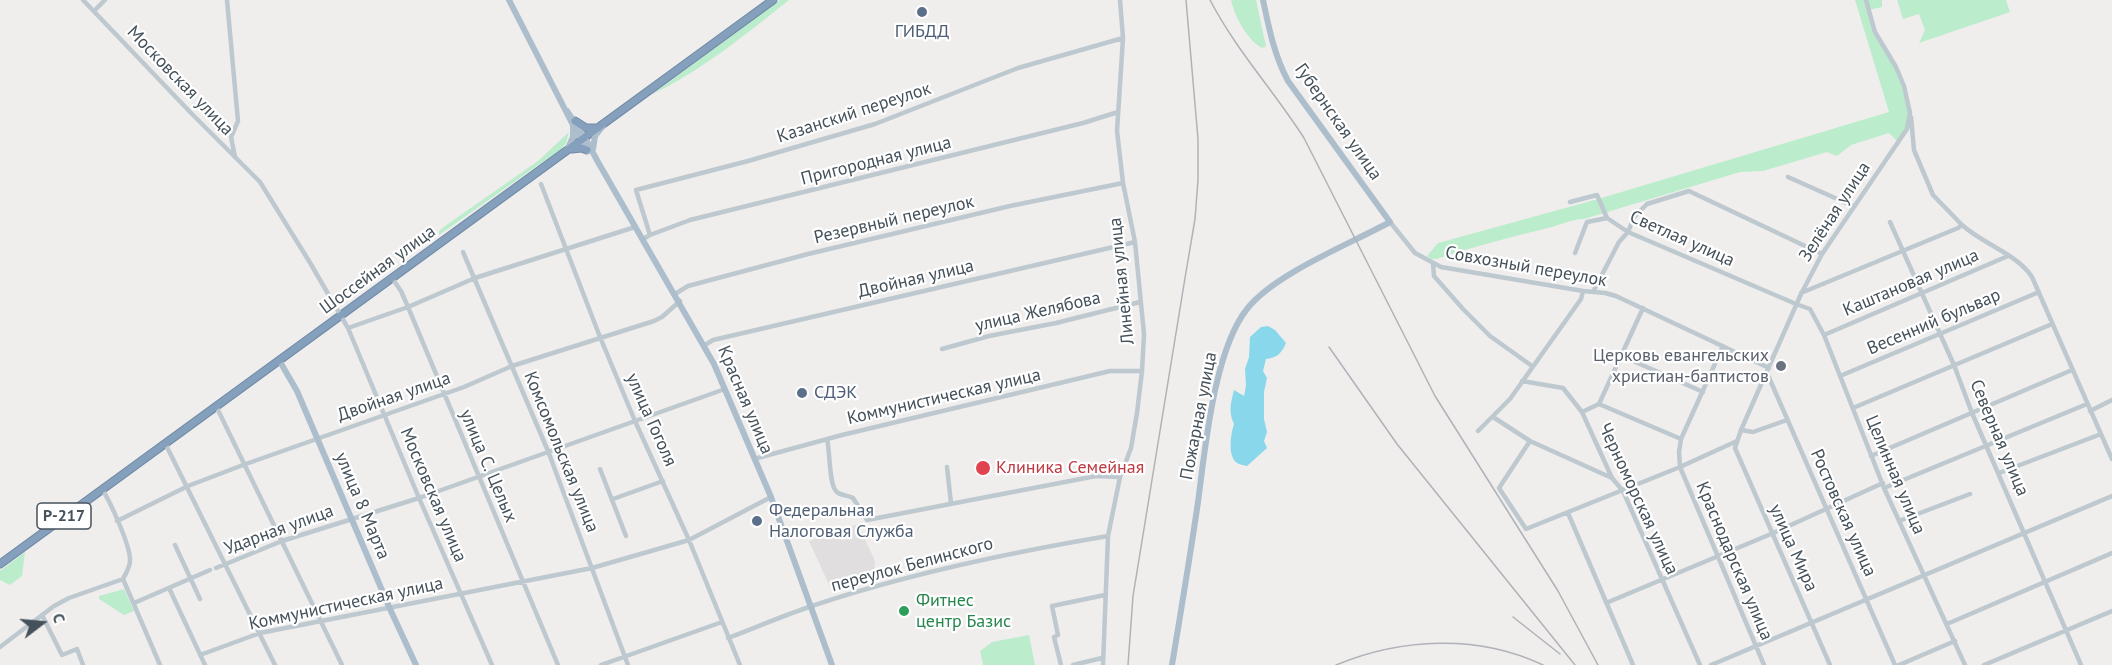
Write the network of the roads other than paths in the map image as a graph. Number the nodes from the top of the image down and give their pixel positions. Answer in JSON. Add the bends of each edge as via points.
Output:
{"nodes":[{"id":1,"x":83,"y":0,"type":"edge"},
{"id":2,"x":105,"y":0,"type":"edge"},
{"id":3,"x":227,"y":0,"type":"edge"},
{"id":4,"x":509,"y":0,"type":"edge"},
{"id":5,"x":773,"y":0,"type":"edge"},
{"id":6,"x":1120,"y":0,"type":"edge"},
{"id":7,"x":1263,"y":0,"type":"edge"},
{"id":8,"x":1866,"y":0,"type":"edge"},
{"id":9,"x":94,"y":11,"type":"junction"},
{"id":10,"x":1123,"y":38,"type":"junction"},
{"id":11,"x":1118,"y":112,"type":"junction"},
{"id":12,"x":1910,"y":112,"type":"junction"},
{"id":13,"x":574,"y":122,"type":"junction"},
{"id":14,"x":603,"y":126,"type":"junction"},
{"id":15,"x":583,"y":139,"type":"junction"},
{"id":16,"x":567,"y":151,"type":"junction"},
{"id":17,"x":591,"y":151,"type":"junction"},
{"id":18,"x":235,"y":158,"type":"junction"},
{"id":19,"x":1788,"y":177,"type":"dead end"},
{"id":20,"x":1123,"y":183,"type":"junction"},
{"id":21,"x":541,"y":184,"type":"dead end"},
{"id":22,"x":1570,"y":202,"type":"dead end"},
{"id":23,"x":1853,"y":206,"type":"junction"},
{"id":24,"x":1607,"y":218,"type":"junction"},
{"id":25,"x":1390,"y":222,"type":"junction"},
{"id":26,"x":1890,"y":222,"type":"dead end"},
{"id":27,"x":635,"y":226,"type":"junction"},
{"id":28,"x":1960,"y":226,"type":"junction"},
{"id":29,"x":1628,"y":232,"type":"junction"},
{"id":30,"x":650,"y":235,"type":"junction"},
{"id":31,"x":643,"y":239,"type":"junction"},
{"id":32,"x":1135,"y":242,"type":"junction"},
{"id":33,"x":565,"y":249,"type":"junction"},
{"id":34,"x":1903,"y":251,"type":"junction"},
{"id":35,"x":463,"y":252,"type":"dead end"},
{"id":36,"x":1575,"y":253,"type":"dead end"},
{"id":37,"x":1822,"y":254,"type":"junction"},
{"id":38,"x":2008,"y":256,"type":"junction"},
{"id":39,"x":1433,"y":264,"type":"junction"},
{"id":40,"x":392,"y":278,"type":"junction"},
{"id":41,"x":475,"y":278,"type":"junction"},
{"id":42,"x":1582,"y":291,"type":"junction"},
{"id":43,"x":1593,"y":292,"type":"junction"},
{"id":44,"x":2039,"y":292,"type":"junction"},
{"id":45,"x":675,"y":294,"type":"junction"},
{"id":46,"x":1801,"y":294,"type":"junction"},
{"id":47,"x":1922,"y":294,"type":"junction"},
{"id":48,"x":680,"y":301,"type":"junction"},
{"id":49,"x":1140,"y":303,"type":"junction"},
{"id":50,"x":1796,"y":304,"type":"junction"},
{"id":51,"x":408,"y":307,"type":"junction"},
{"id":52,"x":1643,"y":308,"type":"junction"},
{"id":53,"x":340,"y":315,"type":"junction"},
{"id":54,"x":2052,"y":324,"type":"junction"},
{"id":55,"x":348,"y":328,"type":"junction"},
{"id":56,"x":1824,"y":335,"type":"junction"},
{"id":57,"x":1940,"y":335,"type":"junction"},
{"id":58,"x":600,"y":337,"type":"junction"},
{"id":59,"x":705,"y":345,"type":"junction"},
{"id":60,"x":1723,"y":346,"type":"junction"},
{"id":61,"x":942,"y":349,"type":"dead end"},
{"id":62,"x":1622,"y":356,"type":"junction"},
{"id":63,"x":279,"y":360,"type":"junction"},
{"id":64,"x":1954,"y":364,"type":"junction"},
{"id":65,"x":512,"y":366,"type":"junction"},
{"id":66,"x":1532,"y":366,"type":"junction"},
{"id":67,"x":1768,"y":370,"type":"junction"},
{"id":68,"x":2072,"y":370,"type":"junction"},
{"id":69,"x":1142,"y":371,"type":"junction"},
{"id":70,"x":1840,"y":376,"type":"junction"},
{"id":71,"x":1522,"y":381,"type":"junction"},
{"id":72,"x":725,"y":389,"type":"junction"},
{"id":73,"x":1703,"y":392,"type":"junction"},
{"id":74,"x":443,"y":393,"type":"junction"},
{"id":75,"x":2112,"y":400,"type":"edge"},
{"id":76,"x":1599,"y":404,"type":"junction"},
{"id":77,"x":2087,"y":404,"type":"junction"},
{"id":78,"x":216,"y":406,"type":"junction"},
{"id":79,"x":1853,"y":408,"type":"junction"},
{"id":80,"x":2090,"y":411,"type":"junction"},
{"id":81,"x":1582,"y":412,"type":"junction"},
{"id":82,"x":1972,"y":413,"type":"junction"},
{"id":83,"x":384,"y":414,"type":"junction"},
{"id":84,"x":1493,"y":417,"type":"junction"},
{"id":85,"x":1787,"y":420,"type":"junction"},
{"id":86,"x":635,"y":421,"type":"junction"},
{"id":87,"x":1741,"y":430,"type":"junction"},
{"id":88,"x":1478,"y":431,"type":"dead end"},
{"id":89,"x":2101,"y":434,"type":"junction"},
{"id":90,"x":317,"y":438,"type":"junction"},
{"id":91,"x":827,"y":439,"type":"junction"},
{"id":92,"x":1682,"y":440,"type":"junction"},
{"id":93,"x":1530,"y":441,"type":"junction"},
{"id":94,"x":1737,"y":441,"type":"junction"},
{"id":95,"x":165,"y":443,"type":"junction"},
{"id":96,"x":1987,"y":445,"type":"junction"},
{"id":97,"x":548,"y":451,"type":"junction"},
{"id":98,"x":1871,"y":456,"type":"junction"},
{"id":99,"x":754,"y":459,"type":"junction"},
{"id":100,"x":2112,"y":459,"type":"edge"},
{"id":101,"x":243,"y":465,"type":"junction"},
{"id":102,"x":947,"y":467,"type":"dead end"},
{"id":103,"x":1680,"y":467,"type":"junction"},
{"id":104,"x":600,"y":470,"type":"dead end"},
{"id":105,"x":1999,"y":473,"type":"junction"},
{"id":106,"x":478,"y":475,"type":"junction"},
{"id":107,"x":1120,"y":477,"type":"junction"},
{"id":108,"x":1612,"y":478,"type":"junction"},
{"id":109,"x":663,"y":481,"type":"junction"},
{"id":110,"x":188,"y":486,"type":"junction"},
{"id":111,"x":1883,"y":486,"type":"junction"},
{"id":112,"x":102,"y":489,"type":"junction"},
{"id":113,"x":1623,"y":490,"type":"junction"},
{"id":114,"x":1970,"y":494,"type":"dead end"},
{"id":115,"x":2112,"y":496,"type":"edge"},
{"id":116,"x":771,"y":497,"type":"junction"},
{"id":117,"x":418,"y":498,"type":"junction"},
{"id":118,"x":613,"y":499,"type":"junction"},
{"id":119,"x":951,"y":503,"type":"junction"},
{"id":120,"x":1828,"y":509,"type":"junction"},
{"id":121,"x":1568,"y":513,"type":"junction"},
{"id":122,"x":351,"y":518,"type":"junction"},
{"id":123,"x":117,"y":521,"type":"junction"},
{"id":124,"x":1899,"y":521,"type":"junction"},
{"id":125,"x":2025,"y":533,"type":"junction"},
{"id":126,"x":1772,"y":534,"type":"junction"},
{"id":127,"x":626,"y":536,"type":"dead end"},
{"id":128,"x":1108,"y":537,"type":"junction"},
{"id":129,"x":689,"y":540,"type":"junction"},
{"id":130,"x":282,"y":541,"type":"junction"},
{"id":131,"x":176,"y":545,"type":"dead end"},
{"id":132,"x":2112,"y":553,"type":"edge"},
{"id":133,"x":1717,"y":557,"type":"junction"},
{"id":134,"x":0,"y":564,"type":"edge"},
{"id":135,"x":225,"y":564,"type":"junction"},
{"id":136,"x":216,"y":568,"type":"dead end"},
{"id":137,"x":592,"y":568,"type":"junction"},
{"id":138,"x":210,"y":570,"type":"dead end"},
{"id":139,"x":1924,"y":576,"type":"junction"},
{"id":140,"x":123,"y":579,"type":"junction"},
{"id":141,"x":190,"y":579,"type":"junction"},
{"id":142,"x":1662,"y":580,"type":"junction"},
{"id":143,"x":2046,"y":581,"type":"junction"},
{"id":144,"x":523,"y":583,"type":"junction"},
{"id":145,"x":169,"y":588,"type":"junction"},
{"id":146,"x":460,"y":595,"type":"junction"},
{"id":147,"x":1105,"y":595,"type":"junction"},
{"id":148,"x":200,"y":599,"type":"dead end"},
{"id":149,"x":1866,"y":600,"type":"junction"},
{"id":150,"x":134,"y":603,"type":"junction"},
{"id":151,"x":1606,"y":603,"type":"junction"},
{"id":152,"x":811,"y":606,"type":"junction"},
{"id":153,"x":390,"y":609,"type":"junction"},
{"id":154,"x":2112,"y":611,"type":"edge"},
{"id":155,"x":42,"y":615,"type":"junction"},
{"id":156,"x":322,"y":621,"type":"junction"},
{"id":157,"x":722,"y":622,"type":"junction"},
{"id":158,"x":1812,"y":623,"type":"junction"},
{"id":159,"x":1947,"y":624,"type":"junction"},
{"id":160,"x":2067,"y":630,"type":"junction"},
{"id":161,"x":260,"y":633,"type":"junction"},
{"id":162,"x":728,"y":638,"type":"junction"},
{"id":163,"x":1955,"y":641,"type":"junction"},
{"id":164,"x":1756,"y":646,"type":"junction"},
{"id":165,"x":0,"y":647,"type":"edge"},
{"id":166,"x":200,"y":655,"type":"junction"},
{"id":167,"x":625,"y":657,"type":"junction"},
{"id":168,"x":1102,"y":658,"type":"junction"},
{"id":169,"x":83,"y":665,"type":"edge"},
{"id":170,"x":160,"y":665,"type":"edge"},
{"id":171,"x":205,"y":665,"type":"edge"},
{"id":172,"x":275,"y":665,"type":"edge"},
{"id":173,"x":342,"y":665,"type":"edge"},
{"id":174,"x":416,"y":665,"type":"edge"},
{"id":175,"x":492,"y":665,"type":"edge"},
{"id":176,"x":558,"y":665,"type":"edge"},
{"id":177,"x":601,"y":665,"type":"edge"},
{"id":178,"x":628,"y":665,"type":"edge"},
{"id":179,"x":740,"y":665,"type":"edge"},
{"id":180,"x":832,"y":665,"type":"edge"},
{"id":181,"x":1061,"y":665,"type":"edge"},
{"id":182,"x":1073,"y":665,"type":"edge"},
{"id":183,"x":1102,"y":665,"type":"edge"},
{"id":184,"x":1173,"y":665,"type":"edge"},
{"id":185,"x":1633,"y":665,"type":"edge"},
{"id":186,"x":1700,"y":665,"type":"edge"},
{"id":187,"x":1711,"y":665,"type":"edge"},
{"id":188,"x":1764,"y":665,"type":"edge"},
{"id":189,"x":1830,"y":665,"type":"edge"},
{"id":190,"x":1897,"y":665,"type":"edge"},
{"id":191,"x":1965,"y":665,"type":"edge"},
{"id":192,"x":1984,"y":665,"type":"edge"},
{"id":193,"x":2081,"y":665,"type":"edge"}],
"edges":[{"from":1,"to":9,"type":"street","name":"Московская улица"},
{"from":2,"to":9,"type":"street"},
{"from":3,"to":18,"type":"street","via":[[238,121],[231,137]]},
{"from":4,"to":13,"type":"main road","name":"Красная улица"},
{"from":5,"to":14,"type":"highway","name":"Шоссейная улица","number":"Р-217"},
{"from":6,"to":10,"type":"street","name":"Линейная улица"},
{"from":7,"to":25,"type":"main road","name":"Губернская улица","via":[[1274,52],[1288,81]]},
{"from":8,"to":12,"type":"street","via":[[1875,32],[1904,86]]},
{"from":9,"to":18,"type":"street","name":"Московская улица"},
{"from":10,"to":11,"type":"street","name":"Линейная улица"},
{"from":10,"to":30,"type":"street","name":"Казанский переулок","via":[[1018,68],[875,124],[636,190]]},
{"from":11,"to":20,"type":"street","name":"Линейная улица"},
{"from":11,"to":30,"type":"street","name":"Пригородная улица","via":[[690,220]]},
{"from":12,"to":23,"type":"street","name":"Зелёная улица","via":[[1907,129]]},
{"from":12,"to":28,"type":"street","via":[[1914,150],[1933,195]]},
{"from":13,"to":14,"type":"highway","via":[[586,128]]},
{"from":13,"to":15,"type":"main road","name":"Красная улица"},
{"from":13,"to":16,"type":"main road"},
{"from":14,"to":15,"type":"highway","name":"Шоссейная улица","number":"Р-217"},
{"from":14,"to":17,"type":"main road"},
{"from":15,"to":16,"type":"highway","name":"Шоссейная улица","number":"Р-217"},
{"from":15,"to":17,"type":"main road","name":"Красная улица"},
{"from":16,"to":17,"type":"highway"},
{"from":16,"to":40,"type":"highway","name":"Шоссейная улица","number":"Р-217","via":[[453,238]]},
{"from":17,"to":27,"type":"main road","name":"Красная улица"},
{"from":18,"to":53,"type":"street","name":"Московская улица","via":[[260,182]]},
{"from":19,"to":23,"type":"street"},
{"from":20,"to":32,"type":"street","name":"Линейная улица"},
{"from":20,"to":45,"type":"street","name":"Резервный переулок","via":[[808,254],[688,286]]},
{"from":21,"to":33,"type":"street","name":"улица Гоголя"},
{"from":22,"to":24,"type":"street","via":[[1597,195]]},
{"from":23,"to":37,"type":"street","name":"Зелёная улица"},
{"from":24,"to":29,"type":"street","name":"Светлая улица"},
{"from":24,"to":36,"type":"street","name":"Светлая улица","via":[[1587,222]]},
{"from":25,"to":39,"type":"street","name":"Совхозный переулок","via":[[1415,253]]},
{"from":25,"to":184,"type":"main road","name":"Пожарная улица","via":[[1272,286],[1246,309],[1228,342],[1215,393]]},
{"from":26,"to":34,"type":"street","name":"Северная улица"},
{"from":27,"to":31,"type":"main road","name":"Красная улица"},
{"from":27,"to":33,"type":"street"},
{"from":28,"to":34,"type":"street"},
{"from":28,"to":38,"type":"street"},
{"from":29,"to":37,"type":"street","via":[[1634,217],[1647,204],[1689,191]]},
{"from":29,"to":43,"type":"street"},
{"from":29,"to":50,"type":"street","name":"Светлая улица"},
{"from":30,"to":31,"type":"street","name":"Пригородная улица"},
{"from":31,"to":45,"type":"main road","name":"Красная улица"},
{"from":32,"to":49,"type":"street","name":"Линейная улица"},
{"from":32,"to":59,"type":"street","name":"Двойная улица"},
{"from":33,"to":41,"type":"street"},
{"from":33,"to":58,"type":"street","name":"улица Гоголя"},
{"from":34,"to":46,"type":"street"},
{"from":34,"to":47,"type":"street","name":"Северная улица"},
{"from":35,"to":41,"type":"street","name":"Комсомольская улица"},
{"from":37,"to":46,"type":"street","name":"Зелёная улица"},
{"from":38,"to":44,"type":"street","via":[[2027,269]]},
{"from":38,"to":47,"type":"street","name":"Каштановая улица"},
{"from":39,"to":42,"type":"street","name":"Совхозный переулок"},
{"from":39,"to":66,"type":"street","via":[[1434,276],[1463,309],[1490,336]]},
{"from":40,"to":51,"type":"street","name":"улица С. Целых"},
{"from":40,"to":53,"type":"highway","name":"Шоссейная улица","number":"Р-217"},
{"from":41,"to":51,"type":"street"},
{"from":41,"to":65,"type":"street","name":"Комсомольская улица"},
{"from":42,"to":43,"type":"street","name":"Совхозный переулок"},
{"from":42,"to":66,"type":"street","via":[[1581,299]]},
{"from":43,"to":52,"type":"street","name":"Совхозный переулок","via":[[1616,296]]},
{"from":44,"to":54,"type":"street"},
{"from":44,"to":57,"type":"street","name":"Весенний бульвар"},
{"from":45,"to":48,"type":"main road","name":"Красная улица"},
{"from":46,"to":50,"type":"street","name":"Зелёная улица"},
{"from":47,"to":56,"type":"street","name":"Каштановая улица"},
{"from":47,"to":57,"type":"street","name":"Северная улица"},
{"from":48,"to":58,"type":"street","name":"Двойная улица","via":[[654,321]]},
{"from":48,"to":59,"type":"main road","name":"Красная улица"},
{"from":49,"to":61,"type":"street","name":"улица Желябова"},
{"from":49,"to":69,"type":"street","name":"Линейная улица","via":[[1144,334]]},
{"from":50,"to":56,"type":"street","name":"Целинная улица","via":[[1810,309]]},
{"from":50,"to":67,"type":"street","name":"Зелёная улица"},
{"from":51,"to":55,"type":"street"},
{"from":51,"to":74,"type":"street","name":"улица С. Целых"},
{"from":52,"to":60,"type":"street","name":"Совхозный переулок"},
{"from":52,"to":62,"type":"street"},
{"from":53,"to":55,"type":"street","name":"Московская улица"},
{"from":53,"to":63,"type":"highway","name":"Шоссейная улица","number":"Р-217"},
{"from":54,"to":64,"type":"street"},
{"from":54,"to":68,"type":"street"},
{"from":55,"to":83,"type":"street","name":"Московская улица"},
{"from":56,"to":70,"type":"street","name":"Целинная улица"},
{"from":57,"to":64,"type":"street","name":"Северная улица"},
{"from":57,"to":70,"type":"street","name":"Весенний бульвар"},
{"from":58,"to":65,"type":"street","name":"Двойная улица"},
{"from":58,"to":86,"type":"street","name":"улица Гоголя"},
{"from":59,"to":72,"type":"main road","name":"Красная улица"},
{"from":60,"to":67,"type":"street","name":"Совхозный переулок"},
{"from":60,"to":73,"type":"street"},
{"from":62,"to":73,"type":"street"},
{"from":62,"to":76,"type":"street"},
{"from":63,"to":78,"type":"highway","name":"Шоссейная улица","number":"Р-217"},
{"from":63,"to":90,"type":"main road","name":"улица 8 Марта"},
{"from":64,"to":79,"type":"street"},
{"from":64,"to":82,"type":"street","name":"Северная улица"},
{"from":65,"to":74,"type":"street","name":"Двойная улица"},
{"from":65,"to":97,"type":"street","name":"Комсомольская улица"},
{"from":66,"to":71,"type":"street"},
{"from":67,"to":85,"type":"street","name":"Ростовская улица"},
{"from":67,"to":87,"type":"street","name":"Зелёная улица"},
{"from":68,"to":77,"type":"street"},
{"from":68,"to":82,"type":"street"},
{"from":69,"to":91,"type":"street","name":"Коммунистическая улица","via":[[1110,371]]},
{"from":69,"to":107,"type":"street","name":"Линейная улица","via":[[1131,448]]},
{"from":70,"to":79,"type":"street","name":"Целинная улица"},
{"from":71,"to":81,"type":"street","name":"Черноморская улица","via":[[1563,388]]},
{"from":71,"to":84,"type":"street"},
{"from":72,"to":86,"type":"street","name":"Ударная улица"},
{"from":72,"to":99,"type":"main road","name":"Красная улица"},
{"from":73,"to":92,"type":"street"},
{"from":74,"to":83,"type":"street","name":"Двойная улица"},
{"from":74,"to":106,"type":"street","name":"улица С. Целых"},
{"from":75,"to":80,"type":"street"},
{"from":76,"to":81,"type":"street"},
{"from":76,"to":92,"type":"street"},
{"from":77,"to":80,"type":"street"},
{"from":77,"to":96,"type":"street"},
{"from":78,"to":95,"type":"highway","name":"Шоссейная улица","number":"Р-217"},
{"from":78,"to":101,"type":"street"},
{"from":79,"to":98,"type":"street","name":"Целинная улица"},
{"from":80,"to":89,"type":"street"},
{"from":81,"to":108,"type":"street","name":"Черноморская улица"},
{"from":82,"to":96,"type":"street","name":"Северная улица"},
{"from":82,"to":98,"type":"street"},
{"from":83,"to":90,"type":"street","name":"Двойная улица"},
{"from":83,"to":117,"type":"street","name":"Московская улица"},
{"from":84,"to":88,"type":"street"},
{"from":84,"to":93,"type":"street"},
{"from":85,"to":87,"type":"street","via":[[1754,432]]},
{"from":85,"to":120,"type":"street","name":"Ростовская улица"},
{"from":86,"to":97,"type":"street","name":"Ударная улица"},
{"from":86,"to":109,"type":"street","name":"улица Гоголя"},
{"from":87,"to":94,"type":"street","name":"Зелёная улица"},
{"from":89,"to":100,"type":"street"},
{"from":89,"to":105,"type":"street"},
{"from":90,"to":101,"type":"street","name":"Двойная улица"},
{"from":90,"to":122,"type":"main road","name":"улица 8 Марта"},
{"from":91,"to":99,"type":"street","name":"Коммунистическая улица"},
{"from":91,"to":119,"type":"street","via":[[835,490],[853,498],[867,520]]},
{"from":92,"to":103,"type":"street"},
{"from":93,"to":108,"type":"street"},
{"from":93,"to":121,"type":"street","via":[[1499,488],[1526,529]]},
{"from":94,"to":103,"type":"street"},
{"from":94,"to":126,"type":"street","name":"улица Мира","via":[[1737,454]]},
{"from":95,"to":110,"type":"street"},
{"from":95,"to":112,"type":"highway","name":"Шоссейная улица","number":"Р-217"},
{"from":96,"to":105,"type":"street","name":"Северная улица"},
{"from":96,"to":111,"type":"street"},
{"from":97,"to":106,"type":"street","name":"Ударная улица"},
{"from":97,"to":137,"type":"street","name":"Комсомольская улица"},
{"from":98,"to":111,"type":"street","name":"Целинная улица"},
{"from":99,"to":116,"type":"main road","name":"Красная улица"},
{"from":101,"to":110,"type":"street","name":"Двойная улица"},
{"from":101,"to":130,"type":"street"},
{"from":102,"to":119,"type":"street"},
{"from":103,"to":113,"type":"street"},
{"from":103,"to":133,"type":"street","name":"Краснодарская улица"},
{"from":104,"to":118,"type":"street"},
{"from":105,"to":125,"type":"street","name":"Северная улица"},
{"from":106,"to":117,"type":"street","name":"Ударная улица"},
{"from":106,"to":144,"type":"street","name":"улица С. Целых"},
{"from":107,"to":119,"type":"street","via":[[1096,476]]},
{"from":107,"to":128,"type":"street","name":"Линейная улица"},
{"from":108,"to":113,"type":"street","name":"Черноморская улица"},
{"from":109,"to":118,"type":"street"},
{"from":109,"to":129,"type":"street","name":"улица Гоголя"},
{"from":110,"to":123,"type":"street","name":"Двойная улица"},
{"from":110,"to":135,"type":"street"},
{"from":111,"to":120,"type":"street"},
{"from":111,"to":124,"type":"street","name":"Целинная улица"},
{"from":112,"to":123,"type":"street"},
{"from":112,"to":134,"type":"highway","name":"Шоссейная улица","number":"Р-217"},
{"from":113,"to":121,"type":"street"},
{"from":113,"to":142,"type":"street","name":"Черноморская улица"},
{"from":114,"to":124,"type":"street"},
{"from":115,"to":125,"type":"street"},
{"from":116,"to":129,"type":"street","name":"Коммунистическая улица"},
{"from":116,"to":152,"type":"main road","name":"Красная улица"},
{"from":117,"to":122,"type":"street","name":"Ударная улица"},
{"from":117,"to":146,"type":"street","name":"Московская улица"},
{"from":118,"to":127,"type":"street"},
{"from":120,"to":126,"type":"street"},
{"from":120,"to":149,"type":"street","name":"Ростовская улица"},
{"from":121,"to":151,"type":"street"},
{"from":122,"to":130,"type":"street","name":"Ударная улица"},
{"from":122,"to":153,"type":"main road","name":"улица 8 Марта"},
{"from":123,"to":140,"type":"street","via":[[130,559]]},
{"from":124,"to":139,"type":"street","name":"Целинная улица"},
{"from":125,"to":139,"type":"street"},
{"from":125,"to":143,"type":"street","name":"Северная улица"},
{"from":126,"to":133,"type":"street"},
{"from":126,"to":158,"type":"street","name":"улица Мира"},
{"from":128,"to":147,"type":"street","name":"Линейная улица"},
{"from":128,"to":152,"type":"street","name":"переулок Белинского","via":[[947,568]]},
{"from":129,"to":137,"type":"street","name":"Коммунистическая улица"},
{"from":129,"to":157,"type":"street","name":"улица Гоголя"},
{"from":130,"to":135,"type":"street","name":"Ударная улица"},
{"from":130,"to":156,"type":"street"},
{"from":131,"to":141,"type":"street"},
{"from":132,"to":143,"type":"street"},
{"from":133,"to":142,"type":"street"},
{"from":133,"to":164,"type":"street","name":"Краснодарская улица"},
{"from":135,"to":136,"type":"street","name":"Ударная улица"},
{"from":135,"to":161,"type":"street"},
{"from":137,"to":144,"type":"street","name":"Коммунистическая улица"},
{"from":137,"to":167,"type":"street","name":"Комсомольская улица"},
{"from":138,"to":141,"type":"street","name":"Ударная улица"},
{"from":139,"to":149,"type":"street"},
{"from":139,"to":159,"type":"street","name":"Целинная улица"},
{"from":140,"to":150,"type":"street"},
{"from":140,"to":155,"type":"street","via":[[69,598]]},
{"from":141,"to":145,"type":"street","name":"Ударная улица"},
{"from":141,"to":148,"type":"street"},
{"from":142,"to":151,"type":"street"},
{"from":142,"to":186,"type":"street","name":"Черноморская улица"},
{"from":143,"to":159,"type":"street"},
{"from":143,"to":160,"type":"street","name":"Северная улица"},
{"from":144,"to":146,"type":"street","name":"Коммунистическая улица"},
{"from":144,"to":176,"type":"street","name":"улица С. Целых"},
{"from":145,"to":150,"type":"street","name":"Ударная улица"},
{"from":145,"to":166,"type":"street"},
{"from":146,"to":153,"type":"street","name":"Коммунистическая улица"},
{"from":146,"to":175,"type":"street","name":"Московская улица"},
{"from":147,"to":168,"type":"street","name":"Линейная улица"},
{"from":147,"to":181,"type":"street","via":[[1052,606]]},
{"from":149,"to":158,"type":"street"},
{"from":149,"to":190,"type":"street","name":"Ростовская улица"},
{"from":150,"to":170,"type":"street"},
{"from":151,"to":185,"type":"street"},
{"from":152,"to":162,"type":"street","name":"переулок Белинского"},
{"from":152,"to":180,"type":"main road","name":"Красная улица"},
{"from":153,"to":156,"type":"street","name":"Коммунистическая улица"},
{"from":153,"to":174,"type":"main road","name":"улица 8 Марта"},
{"from":154,"to":160,"type":"street"},
{"from":155,"to":165,"type":"street"},
{"from":155,"to":169,"type":"street","via":[[62,655],[77,650]]},
{"from":156,"to":161,"type":"street","name":"Коммунистическая улица"},
{"from":156,"to":173,"type":"street"},
{"from":157,"to":162,"type":"street","name":"улица Гоголя"},
{"from":157,"to":167,"type":"street"},
{"from":158,"to":164,"type":"street"},
{"from":158,"to":189,"type":"street","name":"улица Мира"},
{"from":159,"to":163,"type":"street","name":"Целинная улица"},
{"from":160,"to":192,"type":"street"},
{"from":160,"to":193,"type":"street","name":"Северная улица"},
{"from":161,"to":166,"type":"street","name":"Коммунистическая улица"},
{"from":161,"to":172,"type":"street"},
{"from":162,"to":179,"type":"street","name":"улица Гоголя"},
{"from":163,"to":190,"type":"street"},
{"from":163,"to":191,"type":"street","name":"Целинная улица"},
{"from":164,"to":187,"type":"street"},
{"from":164,"to":188,"type":"street","name":"Краснодарская улица"},
{"from":166,"to":171,"type":"street"},
{"from":167,"to":177,"type":"street"},
{"from":167,"to":178,"type":"street","name":"Комсомольская улица"},
{"from":168,"to":182,"type":"street"},
{"from":168,"to":183,"type":"street","name":"Линейная улица"}]}
